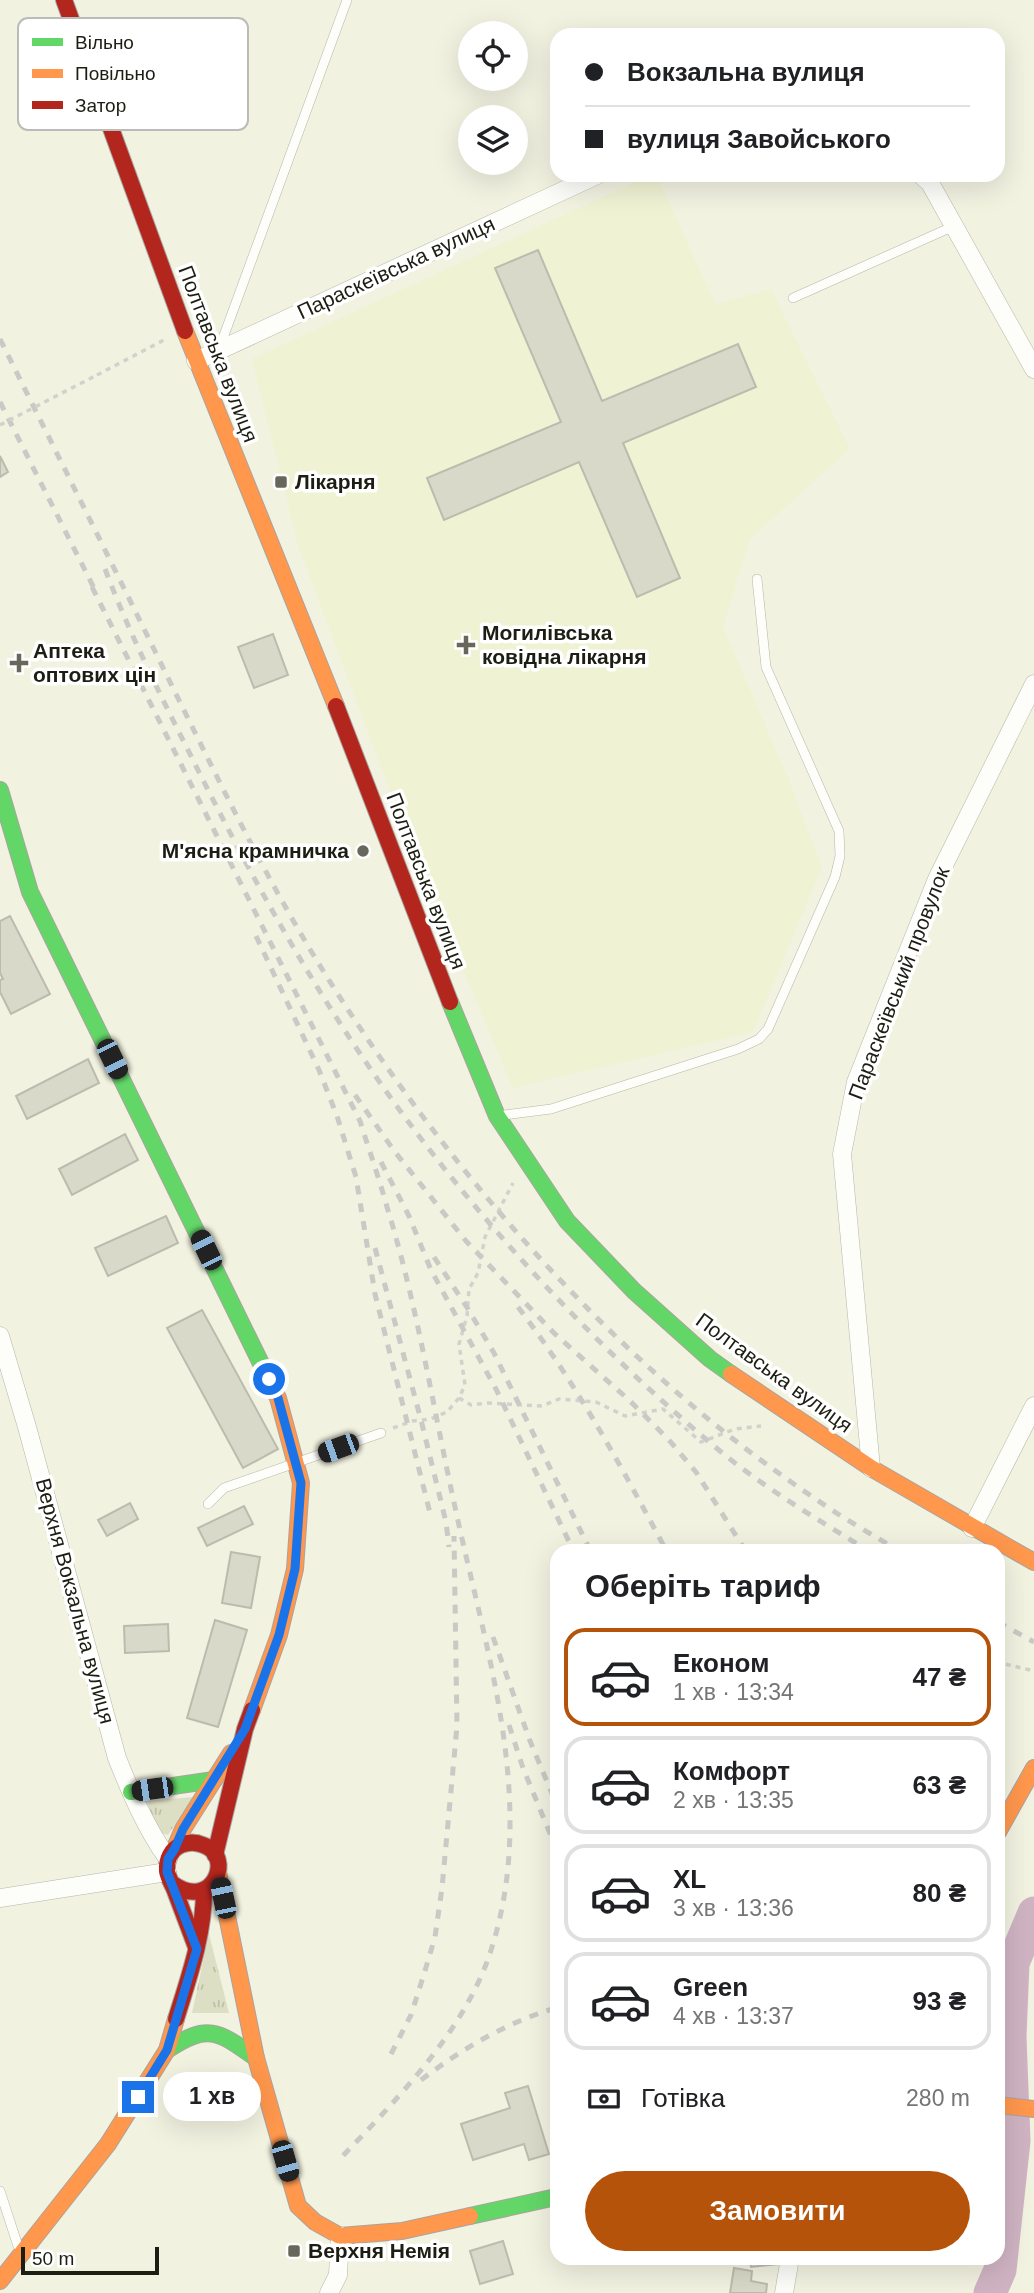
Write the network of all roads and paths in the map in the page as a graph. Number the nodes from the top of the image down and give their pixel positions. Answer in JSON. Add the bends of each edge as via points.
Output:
{"nodes":[{"id":1,"x":64,"y":0,"type":"edge"},
{"id":2,"x":347,"y":0,"type":"edge"},
{"id":3,"x":71,"y":18,"type":"edge"},
{"id":4,"x":112,"y":130,"type":"edge"},
{"id":5,"x":582,"y":182,"type":"edge"},
{"id":6,"x":929,"y":182,"type":"edge"},
{"id":7,"x":954,"y":226,"type":"junction"},
{"id":8,"x":793,"y":298,"type":"dead end"},
{"id":9,"x":145,"y":350,"type":"dead end"},
{"id":10,"x":218,"y":350,"type":"junction"},
{"id":11,"x":196,"y":361,"type":"junction"},
{"id":12,"x":1034,"y":369,"type":"edge"},
{"id":13,"x":0,"y":425,"type":"edge"},
{"id":14,"x":757,"y":579,"type":"dead end"},
{"id":15,"x":1034,"y":684,"type":"edge"},
{"id":16,"x":0,"y":790,"type":"edge"},
{"id":17,"x":497,"y":1116,"type":"junction"},
{"id":18,"x":514,"y":1181,"type":"dead end"},
{"id":19,"x":0,"y":1336,"type":"edge"},
{"id":20,"x":458,"y":1398,"type":"junction"},
{"id":21,"x":1034,"y":1406,"type":"edge"},
{"id":22,"x":789,"y":1413,"type":"junction"},
{"id":23,"x":381,"y":1433,"type":"joint"},
{"id":24,"x":296,"y":1464,"type":"junction"},
{"id":25,"x":871,"y":1468,"type":"junction"},
{"id":26,"x":208,"y":1504,"type":"dead end"},
{"id":27,"x":972,"y":1528,"type":"junction"},
{"id":28,"x":1001,"y":1544,"type":"edge"},
{"id":29,"x":1005,"y":1546,"type":"edge"},
{"id":30,"x":1034,"y":1562,"type":"edge"},
{"id":31,"x":1005,"y":1664,"type":"edge"},
{"id":32,"x":1034,"y":1671,"type":"edge"},
{"id":33,"x":245,"y":1729,"type":"junction"},
{"id":34,"x":1034,"y":1768,"type":"edge"},
{"id":35,"x":214,"y":1780,"type":"junction"},
{"id":36,"x":131,"y":1792,"type":"junction"},
{"id":37,"x":1005,"y":1820,"type":"edge"},
{"id":38,"x":215,"y":1855,"type":"junction"},
{"id":39,"x":173,"y":1871,"type":"junction"},
{"id":40,"x":218,"y":1872,"type":"junction"},
{"id":41,"x":204,"y":1891,"type":"junction"},
{"id":42,"x":0,"y":1898,"type":"edge"},
{"id":43,"x":204,"y":1913,"type":"junction"},
{"id":44,"x":234,"y":1948,"type":"junction"},
{"id":45,"x":197,"y":1949,"type":"junction"},
{"id":46,"x":167,"y":2050,"type":"junction"},
{"id":47,"x":256,"y":2058,"type":"junction"},
{"id":48,"x":1005,"y":2106,"type":"edge"},
{"id":49,"x":1034,"y":2109,"type":"edge"},
{"id":50,"x":0,"y":2191,"type":"edge"},
{"id":51,"x":550,"y":2198,"type":"edge"},
{"id":52,"x":340,"y":2235,"type":"junction"},
{"id":53,"x":21,"y":2255,"type":"junction"},
{"id":54,"x":789,"y":2265,"type":"edge"},
{"id":55,"x":0,"y":2281,"type":"edge"},
{"id":56,"x":329,"y":2293,"type":"edge"},
{"id":57,"x":783,"y":2293,"type":"edge"}],
"edges":[{"from":1,"to":3,"type":"main road","name":"Полтавська вулиця"},
{"from":2,"to":10,"type":"lane"},
{"from":4,"to":11,"type":"main road","name":"Полтавська вулиця"},
{"from":5,"to":10,"type":"street","name":"Параскеївська вулиця"},
{"from":6,"to":7,"type":"street"},
{"from":7,"to":8,"type":"lane"},
{"from":7,"to":12,"type":"street"},
{"from":9,"to":13,"type":"path","bridge":true},
{"from":10,"to":11,"type":"street","name":"Параскеївська вулиця"},
{"from":11,"to":17,"type":"main road","name":"Полтавська вулиця"},
{"from":14,"to":17,"type":"lane","via":[[766,667],[839,831],[840,856],[768,1029],[759,1039],[701,1060],[551,1108]]},
{"from":15,"to":25,"type":"street","name":"Параскеївський провулок","via":[[937,879],[856,1083],[842,1154]]},
{"from":16,"to":24,"type":"main road","via":[[30,892],[278,1398]]},
{"from":17,"to":22,"type":"main road","name":"Полтавська вулиця","via":[[567,1221],[634,1291],[710,1359]]},
{"from":18,"to":20,"type":"path","via":[[485,1237],[478,1273],[469,1289],[459,1344],[465,1385]]},
{"from":19,"to":36,"type":"street","name":"Верхня Вокзальна вулиця","via":[[117,1758]]},
{"from":20,"to":22,"type":"path","via":[[471,1405],[542,1406],[559,1399],[596,1402],[625,1416],[663,1409],[701,1442],[735,1429],[776,1422]]},
{"from":20,"to":23,"type":"path","via":[[447,1412]]},
{"from":21,"to":27,"type":"street"},
{"from":22,"to":25,"type":"main road","name":"Полтавська вулиця"},
{"from":23,"to":24,"type":"lane"},
{"from":24,"to":26,"type":"lane","via":[[224,1488]]},
{"from":24,"to":33,"type":"main road","via":[[301,1483],[295,1569],[279,1635]]},
{"from":25,"to":27,"type":"main road","name":"Полтавська вулиця"},
{"from":27,"to":28,"type":"main road","name":"Полтавська вулиця"},
{"from":29,"to":30,"type":"main road","name":"Полтавська вулиця"},
{"from":31,"to":32,"type":"path"},
{"from":33,"to":35,"type":"main road"},
{"from":33,"to":38,"type":"main road"},
{"from":34,"to":37,"type":"main road"},
{"from":35,"to":36,"type":"main road"},
{"from":35,"to":39,"type":"main road","via":[[183,1829]]},
{"from":36,"to":39,"type":"street","name":"Верхня Вокзальна вулиця"},
{"from":38,"to":39,"type":"main road","via":[[197,1842],[189,1842]]},
{"from":38,"to":40,"type":"main road"},
{"from":39,"to":41,"type":"main road","via":[[193,1893]]},
{"from":39,"to":42,"type":"street"},
{"from":39,"to":43,"type":"main road"},
{"from":39,"to":45,"type":"main road"},
{"from":40,"to":41,"type":"main road"},
{"from":40,"to":44,"type":"main road"},
{"from":41,"to":43,"type":"main road"},
{"from":43,"to":44,"type":"main road"},
{"from":43,"to":45,"type":"main road"},
{"from":44,"to":47,"type":"main road"},
{"from":45,"to":46,"type":"main road"},
{"from":46,"to":47,"type":"main road","via":[[191,2035],[207,2033],[224,2035]]},
{"from":46,"to":53,"type":"main road","via":[[108,2144]]},
{"from":47,"to":52,"type":"main road","via":[[298,2206],[315,2222]]},
{"from":48,"to":49,"type":"main road"},
{"from":50,"to":53,"type":"lane"},
{"from":51,"to":52,"type":"main road","via":[[402,2231]]},
{"from":52,"to":56,"type":"street","via":[[338,2275]]},
{"from":53,"to":55,"type":"main road"},
{"from":54,"to":57,"type":"street"}]}
